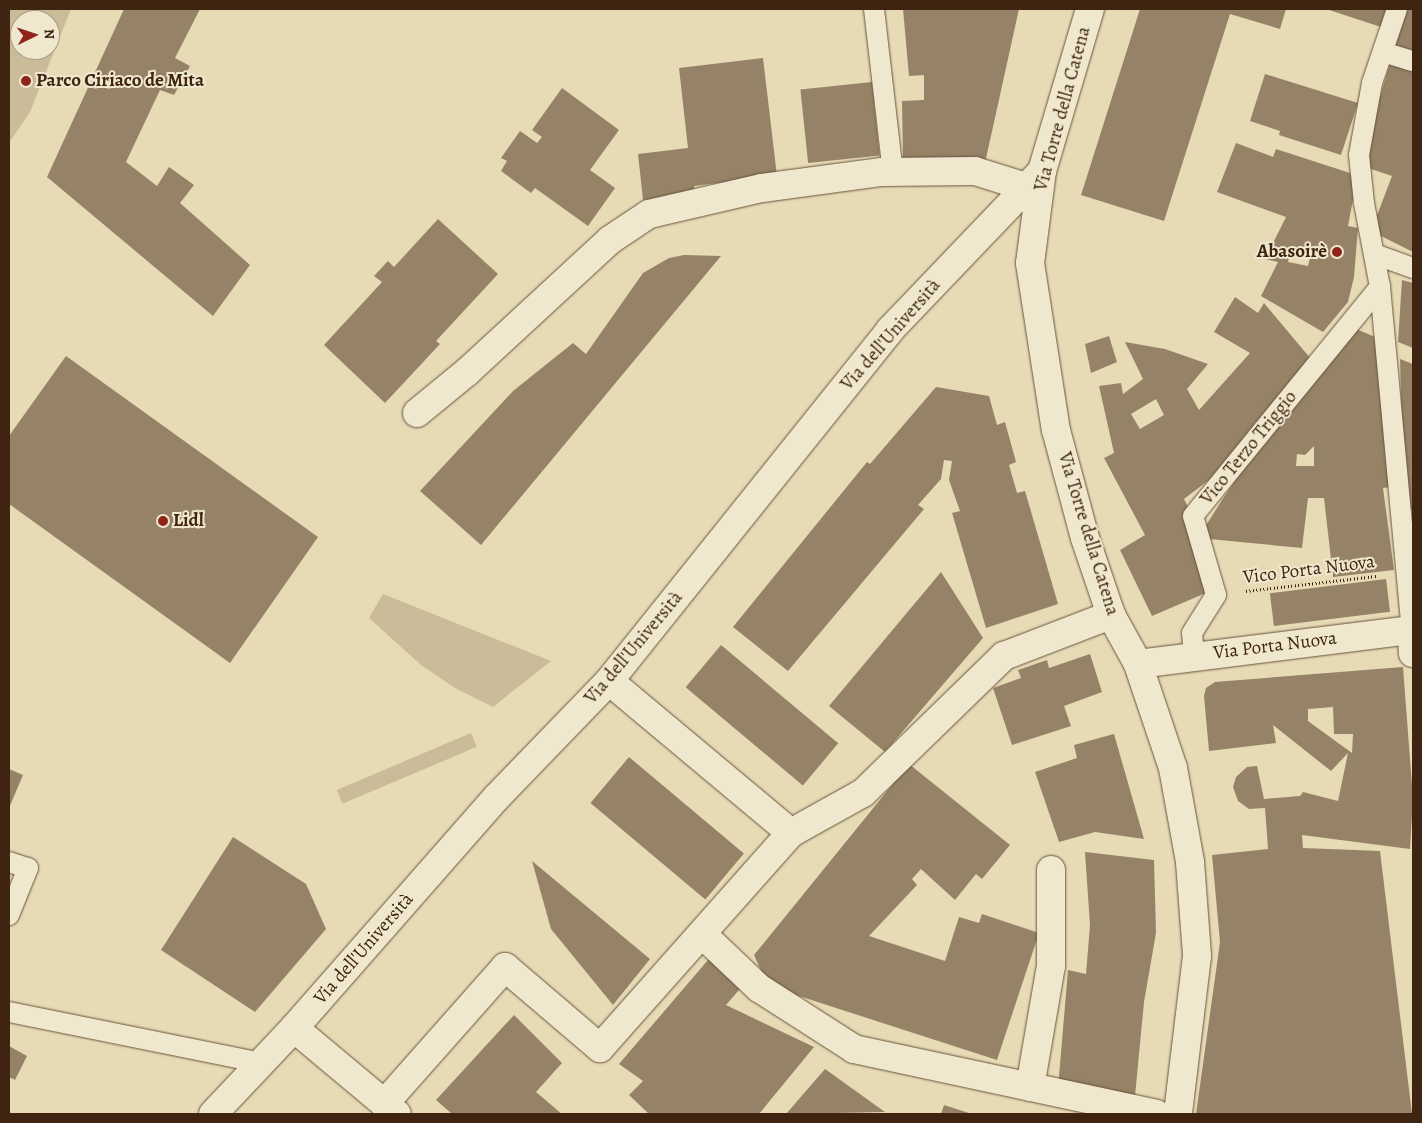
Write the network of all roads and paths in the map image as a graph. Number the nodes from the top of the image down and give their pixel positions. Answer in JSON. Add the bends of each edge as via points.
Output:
{"nodes":[{"id":1,"x":874,"y":9,"type":"edge"},
{"id":2,"x":1090,"y":9,"type":"edge"},
{"id":3,"x":1397,"y":9,"type":"edge"},
{"id":4,"x":1383,"y":52,"type":"junction"},
{"id":5,"x":1413,"y":61,"type":"edge"},
{"id":6,"x":893,"y":172,"type":"junction"},
{"id":7,"x":1034,"y":179,"type":"junction"},
{"id":8,"x":1374,"y":254,"type":"junction"},
{"id":9,"x":1413,"y":268,"type":"edge"},
{"id":10,"x":1380,"y":286,"type":"junction"},
{"id":11,"x":417,"y":412,"type":"dead end"},
{"id":12,"x":1407,"y":520,"type":"edge"},
{"id":13,"x":1405,"y":572,"type":"junction"},
{"id":14,"x":1216,"y":595,"type":"junction"},
{"id":15,"x":1111,"y":615,"type":"junction"},
{"id":16,"x":1412,"y":641,"type":"edge"},
{"id":17,"x":1194,"y":655,"type":"junction"},
{"id":18,"x":1138,"y":664,"type":"junction"},
{"id":19,"x":609,"y":681,"type":"junction"},
{"id":20,"x":791,"y":833,"type":"junction"},
{"id":21,"x":9,"y":862,"type":"edge"},
{"id":22,"x":1051,"y":870,"type":"dead end"},
{"id":23,"x":9,"y":915,"type":"edge"},
{"id":24,"x":702,"y":934,"type":"junction"},
{"id":25,"x":9,"y":1012,"type":"edge"},
{"id":26,"x":294,"y":1028,"type":"junction"},
{"id":27,"x":262,"y":1063,"type":"junction"},
{"id":28,"x":1030,"y":1087,"type":"junction"},
{"id":29,"x":390,"y":1109,"type":"edge"},
{"id":30,"x":213,"y":1114,"type":"edge"},
{"id":31,"x":1156,"y":1114,"type":"edge"},
{"id":32,"x":1178,"y":1114,"type":"edge"}],
"edges":[{"from":1,"to":6,"type":"lane"},
{"from":2,"to":7,"type":"street","name":"Via Torre della Catena"},
{"from":3,"to":4,"type":"lane"},
{"from":4,"to":5,"type":"lane"},
{"from":4,"to":8,"type":"lane","via":[[1372,83],[1359,155]]},
{"from":6,"to":7,"type":"street","via":[[974,171]]},
{"from":6,"to":11,"type":"street","via":[[762,188],[650,214],[610,240],[467,372]]},
{"from":7,"to":15,"type":"street","name":"Via Torre della Catena","via":[[1030,263],[1056,430],[1085,538]]},
{"from":7,"to":19,"type":"street","name":"Via dell'Università","via":[[890,330]]},
{"from":8,"to":9,"type":"lane"},
{"from":8,"to":10,"type":"lane"},
{"from":10,"to":12,"type":"lane"},
{"from":10,"to":14,"type":"lane","name":"Vico Terzo Triggio","via":[[1193,516]]},
{"from":12,"to":13,"type":"lane"},
{"from":13,"to":14,"type":"path","name":"Vico Porta Nuova"},
{"from":13,"to":16,"type":"lane"},
{"from":14,"to":17,"type":"lane","via":[[1192,633]]},
{"from":15,"to":18,"type":"street","name":"Via Torre della Catena"},
{"from":15,"to":20,"type":"street","via":[[1004,656],[863,793]]},
{"from":16,"to":17,"type":"street","name":"Via Porta Nuova"},
{"from":17,"to":18,"type":"street","name":"Via Porta Nuova"},
{"from":18,"to":32,"type":"street","name":"Via Torre della Catena","via":[[1173,768],[1190,862],[1197,956]]},
{"from":19,"to":20,"type":"street"},
{"from":19,"to":26,"type":"street","name":"Via dell'Università","via":[[496,797]]},
{"from":20,"to":24,"type":"street"},
{"from":21,"to":23,"type":"lane","via":[[28,868]]},
{"from":22,"to":28,"type":"street","via":[[1051,966]]},
{"from":24,"to":28,"type":"street","via":[[759,988],[854,1050]]},
{"from":24,"to":29,"type":"street","via":[[600,1048],[505,967]]},
{"from":25,"to":27,"type":"lane"},
{"from":26,"to":27,"type":"street","name":"Via dell'Università"},
{"from":26,"to":29,"type":"street"},
{"from":27,"to":30,"type":"street","name":"Via dell'Università"},
{"from":28,"to":31,"type":"street"}]}
